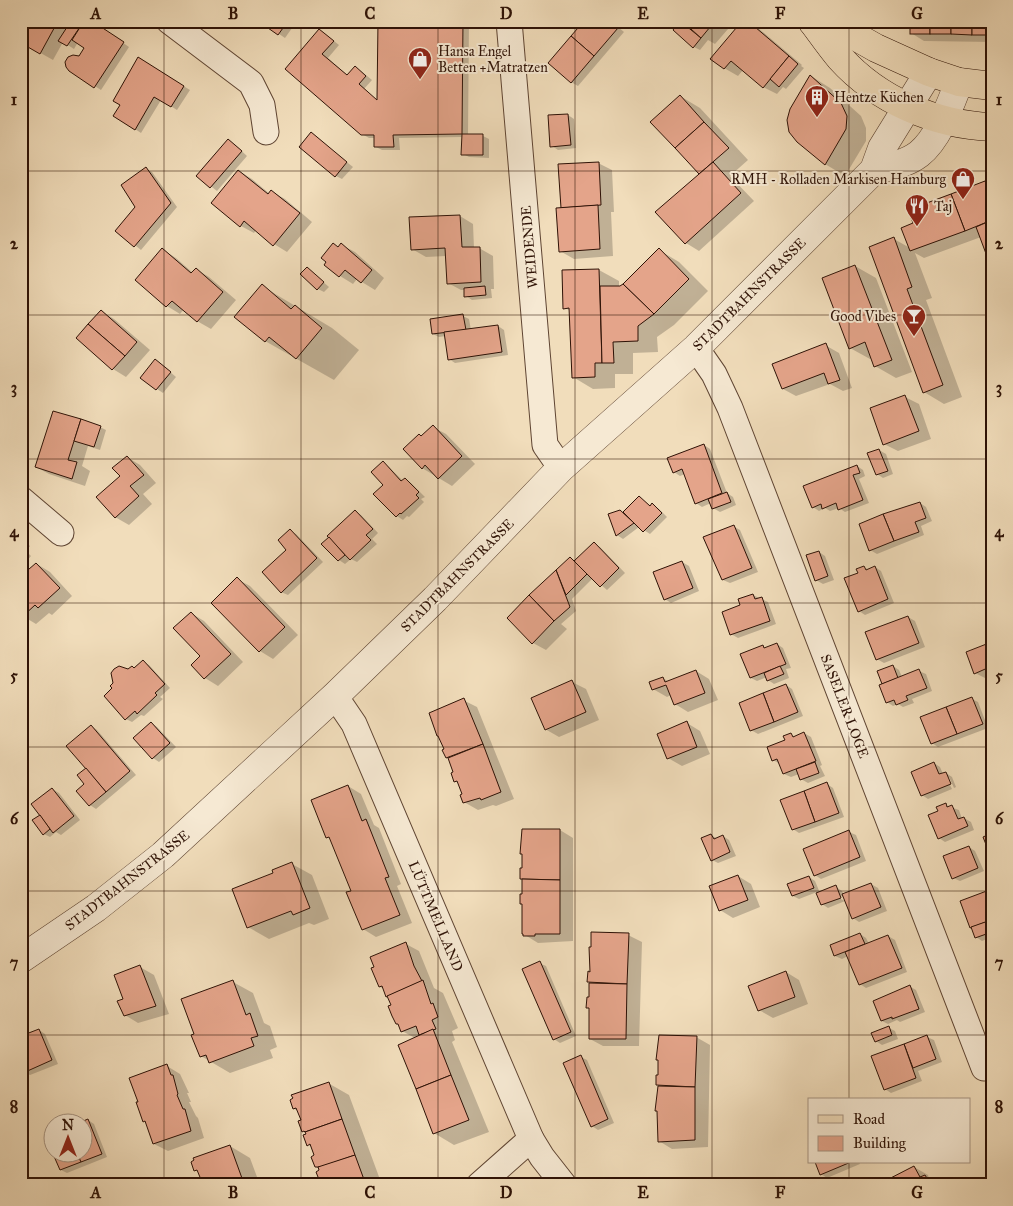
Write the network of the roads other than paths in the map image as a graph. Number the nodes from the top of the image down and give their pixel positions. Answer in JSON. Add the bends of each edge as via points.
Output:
{"nodes":[{"id":1,"x":168,"y":21,"type":"edge"},
{"id":2,"x":509,"y":21,"type":"edge"},
{"id":3,"x":929,"y":72,"type":"junction"},
{"id":4,"x":959,"y":82,"type":"junction"},
{"id":5,"x":992,"y":86,"type":"edge"},
{"id":6,"x":909,"y":107,"type":"junction"},
{"id":7,"x":944,"y":120,"type":"junction"},
{"id":8,"x":992,"y":127,"type":"edge"},
{"id":9,"x":266,"y":132,"type":"dead end"},
{"id":10,"x":874,"y":170,"type":"junction"},
{"id":11,"x":696,"y":348,"type":"junction"},
{"id":12,"x":561,"y":468,"type":"junction"},
{"id":13,"x":21,"y":499,"type":"edge"},
{"id":14,"x":61,"y":533,"type":"dead end"},
{"id":15,"x":335,"y":696,"type":"junction"},
{"id":16,"x":21,"y":959,"type":"edge"},
{"id":17,"x":984,"y":1068,"type":"dead end"},
{"id":18,"x":532,"y":1139,"type":"junction"},
{"id":19,"x":479,"y":1185,"type":"edge"},
{"id":20,"x":564,"y":1185,"type":"edge"}],
"edges":[{"from":1,"to":9,"type":"street","via":[[251,83],[262,105]]},
{"from":2,"to":12,"type":"street","name":"WEIDENDE","via":[[545,445]]},
{"from":3,"to":4,"type":"main road"},
{"from":3,"to":6,"type":"street","name":"STADTBAHNSTRASSE"},
{"from":3,"to":6,"type":"main road","via":[[853,36],[812,21],[860,76],[885,96]]},
{"from":4,"to":5,"type":"main road"},
{"from":4,"to":7,"type":"street"},
{"from":6,"to":7,"type":"main road"},
{"from":6,"to":10,"type":"street","name":"STADTBAHNSTRASSE","via":[[882,148]]},
{"from":7,"to":8,"type":"main road"},
{"from":7,"to":10,"type":"street","via":[[919,154],[899,164]]},
{"from":10,"to":11,"type":"street","name":"STADTBAHNSTRASSE"},
{"from":11,"to":12,"type":"street","name":"STADTBAHNSTRASSE"},
{"from":11,"to":17,"type":"street","name":"SASELER LOGE","via":[[714,374],[730,408]]},
{"from":12,"to":15,"type":"street","name":"STADTBAHNSTRASSE","via":[[435,600]]},
{"from":13,"to":14,"type":"street"},
{"from":15,"to":16,"type":"street","name":"STADTBAHNSTRASSE","via":[[163,855],[96,908]]},
{"from":15,"to":18,"type":"street","name":"LÜTTMELLAND","via":[[354,724]]},
{"from":18,"to":19,"type":"street"},
{"from":18,"to":20,"type":"street","name":"LÜTTMELLAND"}]}
